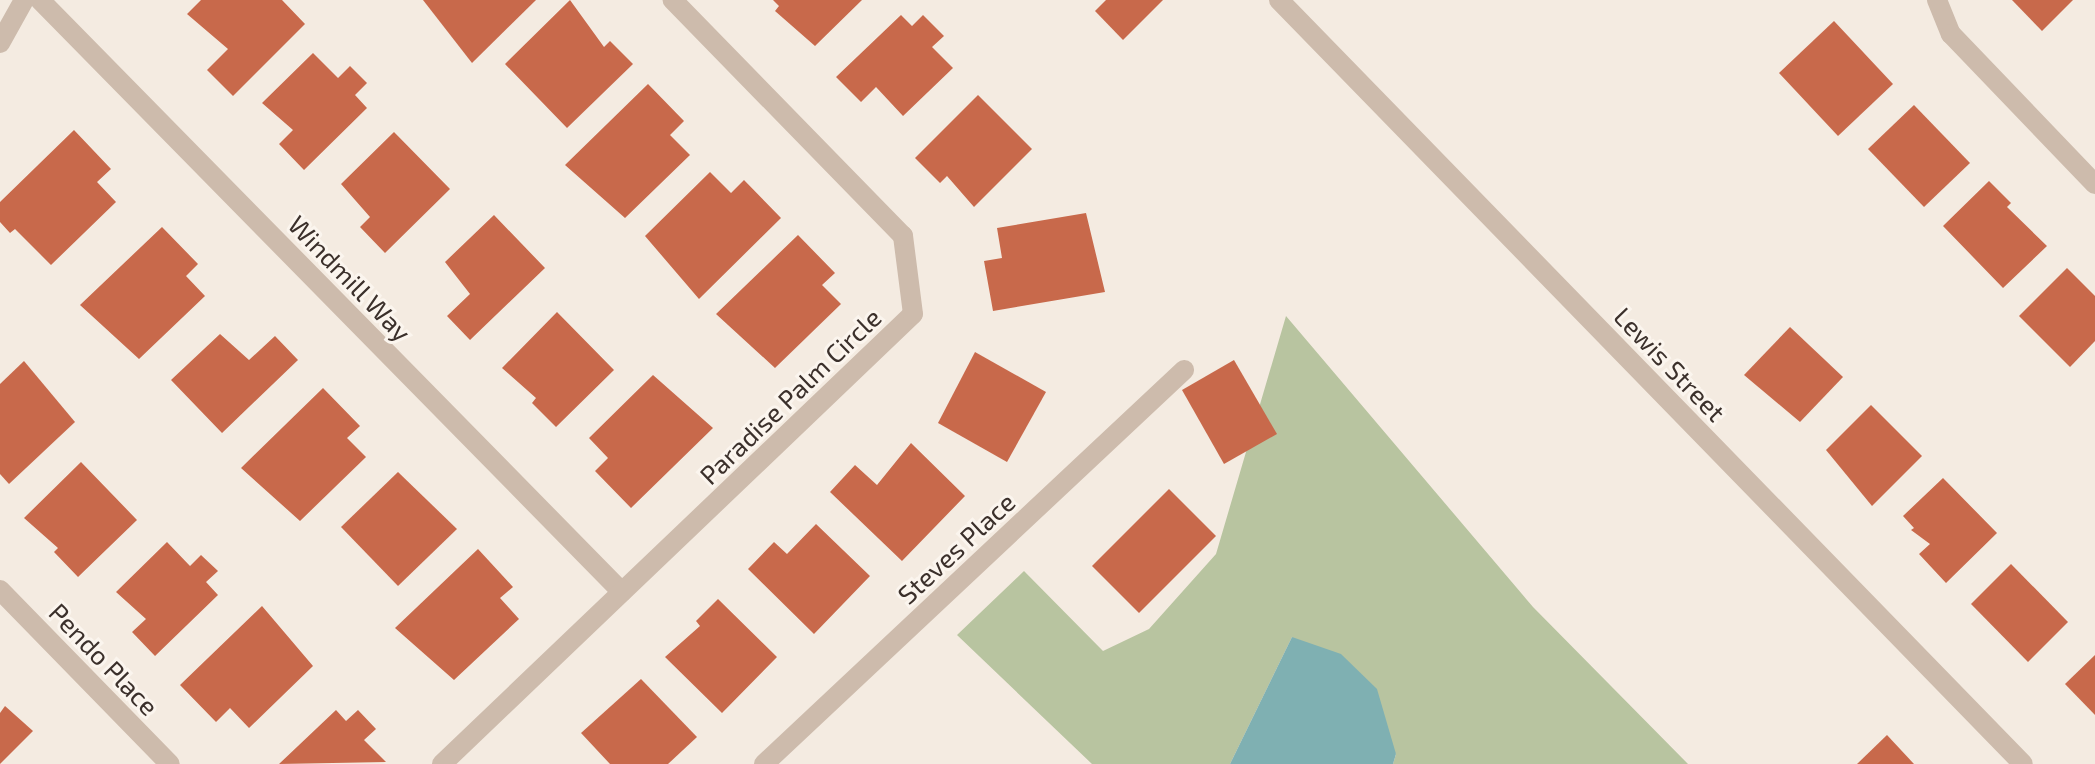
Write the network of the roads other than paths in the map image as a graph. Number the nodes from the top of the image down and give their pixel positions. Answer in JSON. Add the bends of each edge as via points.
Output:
{"nodes":[{"id":1,"x":24,"y":0,"type":"edge"},
{"id":2,"x":40,"y":0,"type":"edge"},
{"id":3,"x":673,"y":0,"type":"edge"},
{"id":4,"x":1279,"y":0,"type":"edge"},
{"id":5,"x":1937,"y":0,"type":"edge"},
{"id":6,"x":0,"y":43,"type":"edge"},
{"id":7,"x":2095,"y":184,"type":"edge"},
{"id":8,"x":1184,"y":370,"type":"dead end"},
{"id":9,"x":0,"y":590,"type":"edge"},
{"id":10,"x":622,"y":592,"type":"junction"},
{"id":11,"x":170,"y":764,"type":"edge"},
{"id":12,"x":442,"y":764,"type":"edge"},
{"id":13,"x":764,"y":764,"type":"edge"},
{"id":14,"x":2023,"y":764,"type":"edge"}],
"edges":[{"from":1,"to":6,"type":"street"},
{"from":2,"to":10,"type":"street","name":"Windmill Way"},
{"from":3,"to":10,"type":"street","name":"Paradise Palm Circle","via":[[903,236],[913,314]]},
{"from":4,"to":14,"type":"street","name":"Lewis Street"},
{"from":5,"to":7,"type":"street","via":[[1951,34]]},
{"from":8,"to":13,"type":"street","name":"Steves Place"},
{"from":9,"to":11,"type":"street","name":"Pendo Place"},
{"from":10,"to":12,"type":"street","name":"Paradise Palm Circle"}]}
